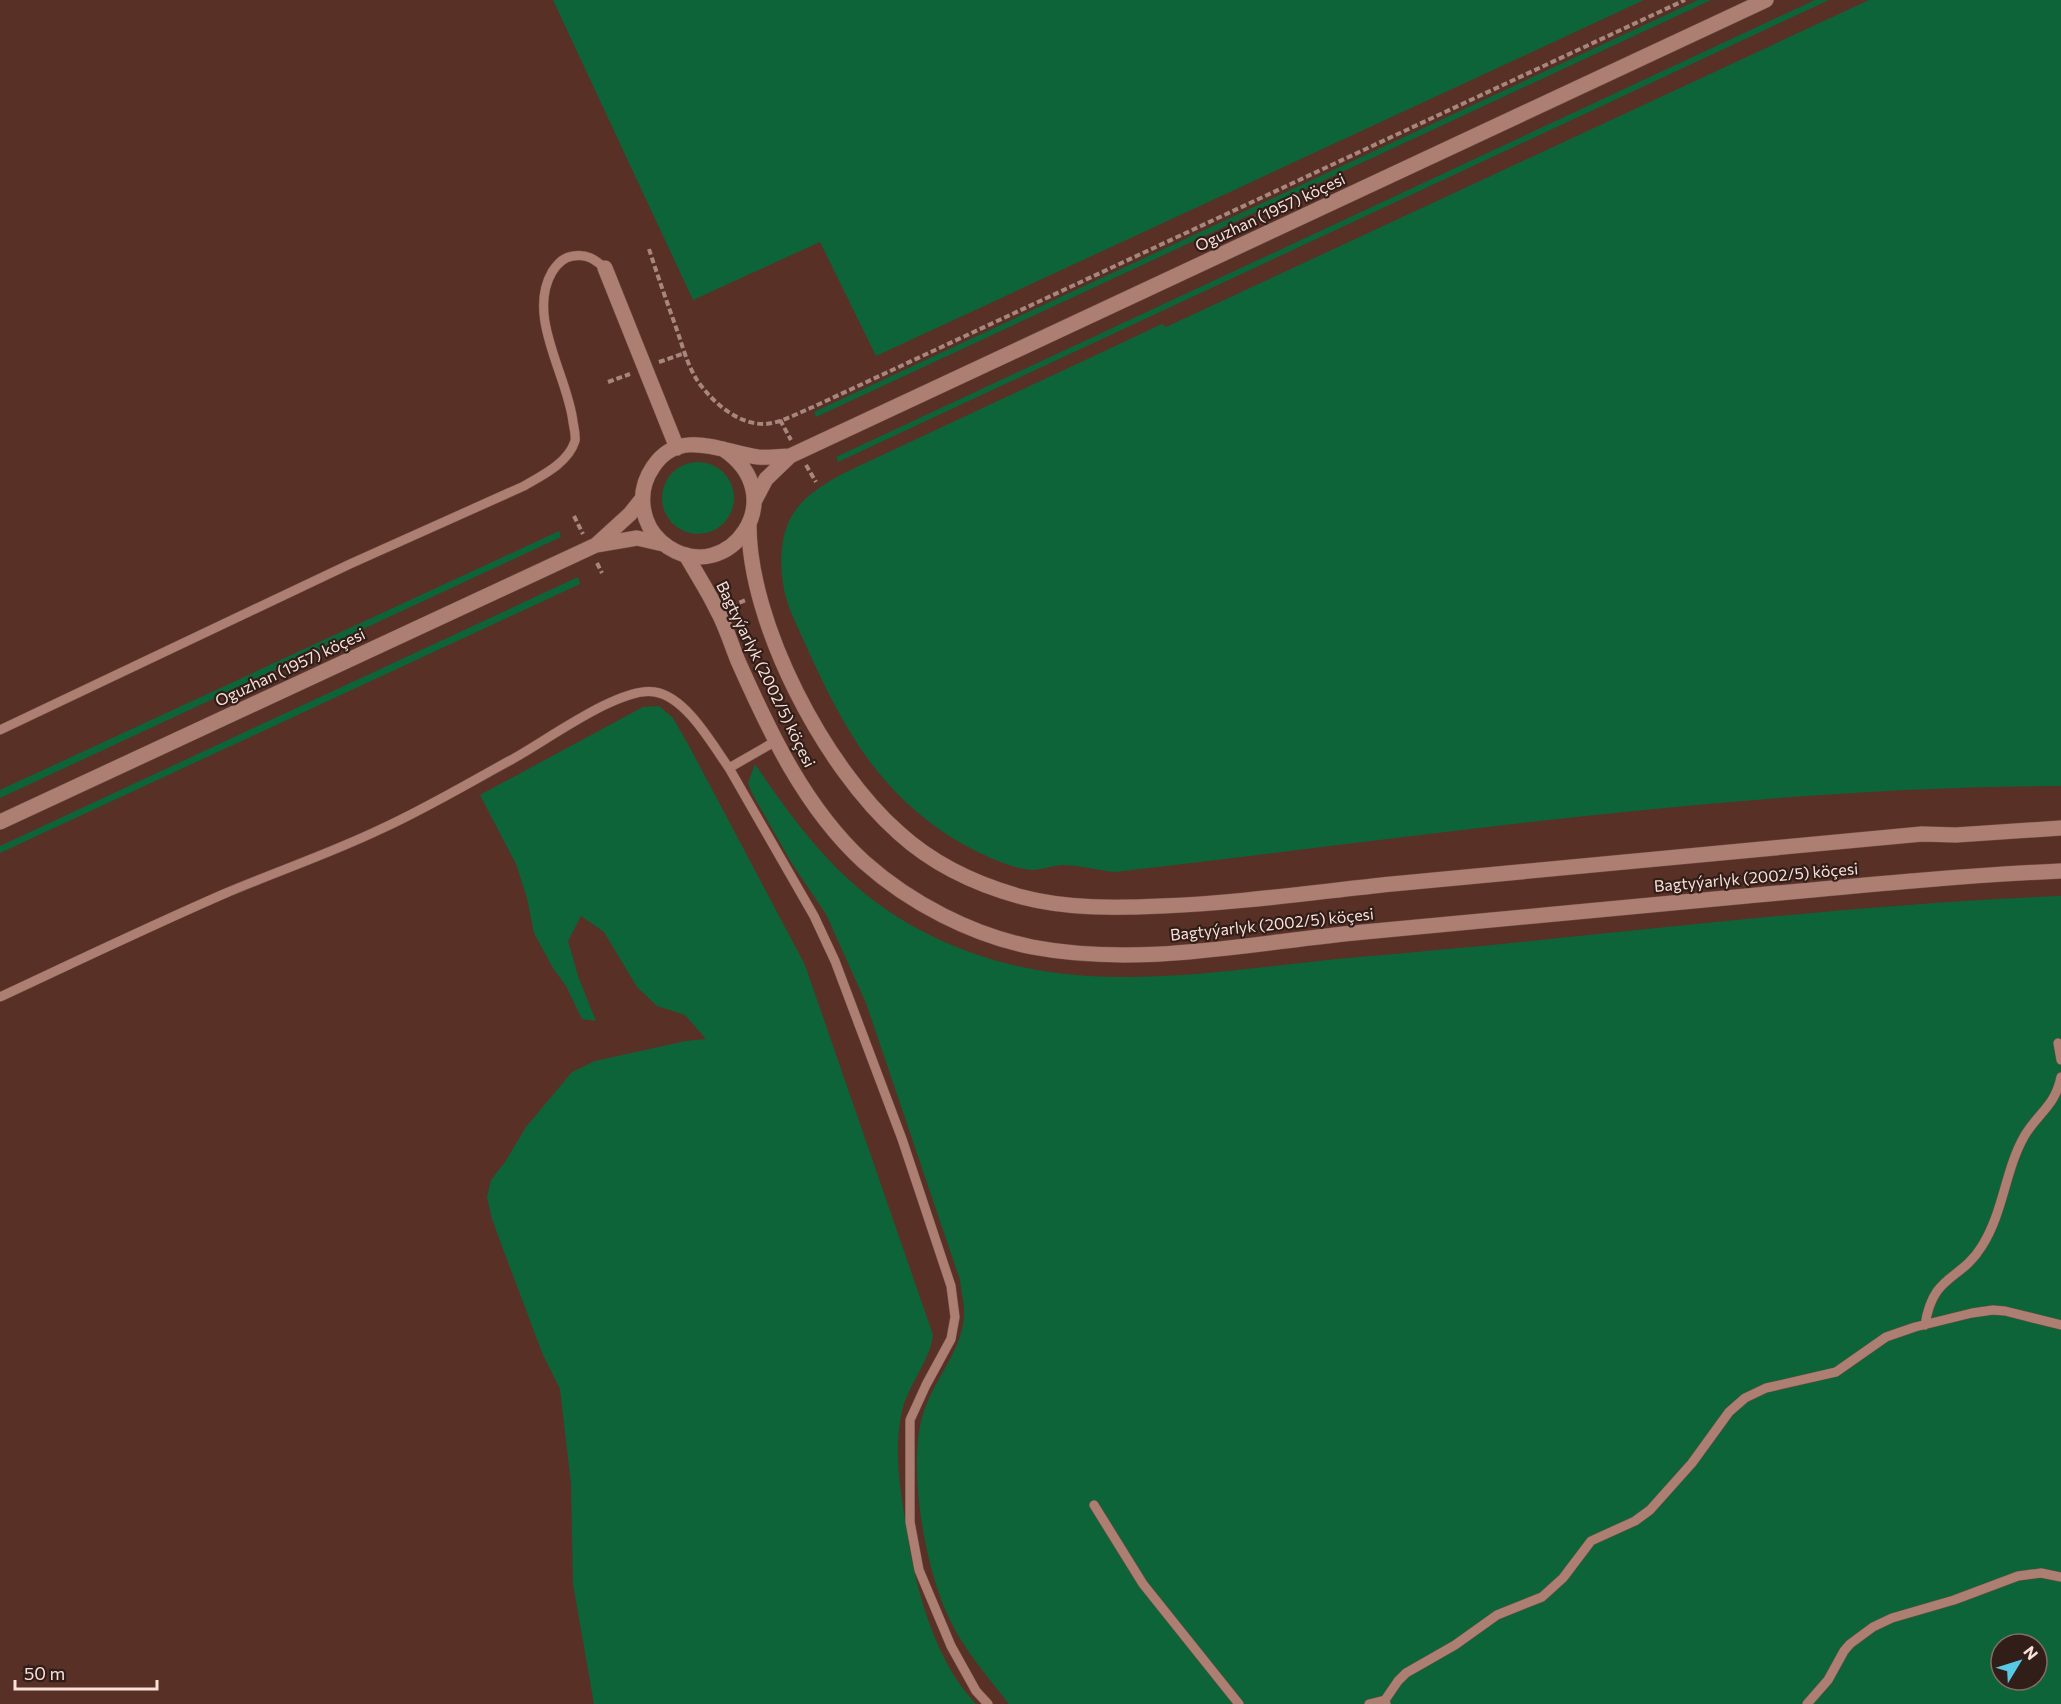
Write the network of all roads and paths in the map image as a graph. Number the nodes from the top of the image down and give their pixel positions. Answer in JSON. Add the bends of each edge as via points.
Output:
{"nodes":[{"id":1,"x":1685,"y":0,"type":"edge"},
{"id":2,"x":1766,"y":0,"type":"edge"},
{"id":3,"x":649,"y":249,"type":"dead end"},
{"id":4,"x":605,"y":268,"type":"joint"},
{"id":5,"x":677,"y":448,"type":"junction"},
{"id":6,"x":723,"y":449,"type":"junction"},
{"id":7,"x":790,"y":456,"type":"junction"},
{"id":8,"x":642,"y":499,"type":"junction"},
{"id":9,"x":755,"y":500,"type":"junction"},
{"id":10,"x":749,"y":525,"type":"junction"},
{"id":11,"x":663,"y":543,"type":"junction"},
{"id":12,"x":596,"y":545,"type":"junction"},
{"id":13,"x":686,"y":555,"type":"junction"},
{"id":14,"x":759,"y":595,"type":"junction"},
{"id":15,"x":718,"y":611,"type":"junction"},
{"id":16,"x":0,"y":730,"type":"edge"},
{"id":17,"x":776,"y":741,"type":"junction"},
{"id":18,"x":729,"y":768,"type":"junction"},
{"id":19,"x":0,"y":822,"type":"edge"},
{"id":20,"x":2061,"y":828,"type":"edge"},
{"id":21,"x":2061,"y":871,"type":"edge"},
{"id":22,"x":0,"y":997,"type":"edge"},
{"id":23,"x":2058,"y":1043,"type":"dead end"},
{"id":24,"x":2061,"y":1060,"type":"edge"},
{"id":25,"x":2061,"y":1077,"type":"edge"},
{"id":26,"x":1924,"y":1325,"type":"junction"},
{"id":27,"x":2061,"y":1325,"type":"edge"},
{"id":28,"x":1094,"y":1505,"type":"dead end"},
{"id":29,"x":2061,"y":1577,"type":"edge"},
{"id":30,"x":1385,"y":1702,"type":"edge"},
{"id":31,"x":988,"y":1704,"type":"edge"},
{"id":32,"x":1239,"y":1704,"type":"edge"},
{"id":33,"x":1369,"y":1704,"type":"edge"},
{"id":34,"x":1808,"y":1704,"type":"edge"}],
"edges":[{"from":1,"to":3,"type":"path","via":[[775,422],[763,424],[734,415],[706,393],[688,360]]},
{"from":2,"to":7,"type":"street","name":"Oguzhan (1957) köçesi"},
{"from":4,"to":5,"type":"street"},
{"from":4,"to":16,"type":"lane","via":[[594,258],[568,256],[550,274],[543,301],[546,332],[572,408],[576,439],[549,472]]},
{"from":5,"to":6,"type":"street","name":"Oguzhan (1957) köçesi","via":[[711,445]]},
{"from":5,"to":8,"type":"street","name":"Oguzhan (1957) köçesi","via":[[654,464]]},
{"from":6,"to":7,"type":"street","name":"Oguzhan (1957) köçesi","via":[[760,457]]},
{"from":6,"to":9,"type":"street","via":[[743,465]]},
{"from":7,"to":9,"type":"street","name":"Oguzhan (1957) köçesi","via":[[766,479]]},
{"from":8,"to":11,"type":"street","name":"Oguzhan (1957) köçesi","via":[[647,524]]},
{"from":8,"to":12,"type":"street","name":"Oguzhan (1957) köçesi"},
{"from":9,"to":10,"type":"street","name":"Oguzhan (1957) köçesi"},
{"from":10,"to":13,"type":"street","name":"Oguzhan (1957) köçesi","via":[[723,551]]},
{"from":10,"to":14,"type":"street","name":"Bagtyýarlyk (2002/5) köçesi"},
{"from":11,"to":12,"type":"street","name":"Oguzhan (1957) köçesi","via":[[637,538]]},
{"from":11,"to":13,"type":"street","name":"Oguzhan (1957) köçesi"},
{"from":12,"to":19,"type":"street","name":"Oguzhan (1957) köçesi"},
{"from":13,"to":15,"type":"street","name":"Bagtyýarlyk (2002/5) köçesi"},
{"from":14,"to":15,"type":"path"},
{"from":14,"to":20,"type":"street","name":"Bagtyýarlyk (2002/5) köçesi","via":[[800,699],[861,795],[900,834],[934,858],[979,882],[1026,898],[1125,907],[1215,904],[1922,834]]},
{"from":15,"to":17,"type":"street","name":"Bagtyýarlyk (2002/5) köçesi"},
{"from":17,"to":18,"type":"lane"},
{"from":17,"to":21,"type":"street","name":"Bagtyýarlyk (2002/5) köçesi","via":[[823,817],[861,860],[886,880],[932,909],[986,934],[1058,950],[1121,955],[1232,949],[1344,934],[1939,878]]},
{"from":18,"to":22,"type":"lane","via":[[695,720],[674,700],[655,692],[638,692],[584,717],[381,830],[228,892]]},
{"from":18,"to":31,"type":"lane","via":[[814,916],[835,961],[902,1138],[951,1286],[955,1317],[951,1339],[910,1420],[910,1522],[919,1570],[951,1646],[976,1691]]},
{"from":23,"to":24,"type":"lane"},
{"from":25,"to":26,"type":"lane","via":[[2053,1100],[2019,1148],[1985,1240],[1971,1260],[1937,1289]]},
{"from":26,"to":27,"type":"lane","via":[[1993,1310]]},
{"from":26,"to":30,"type":"lane","via":[[1886,1337],[1836,1372],[1766,1388],[1744,1398],[1650,1510],[1591,1541],[1563,1578],[1542,1597],[1497,1615],[1406,1673]]},
{"from":28,"to":32,"type":"lane","via":[[1143,1584]]},
{"from":29,"to":34,"type":"lane","via":[[2041,1573],[2018,1576],[1873,1627],[1838,1658],[1828,1680]]},
{"from":30,"to":33,"type":"lane"}]}
